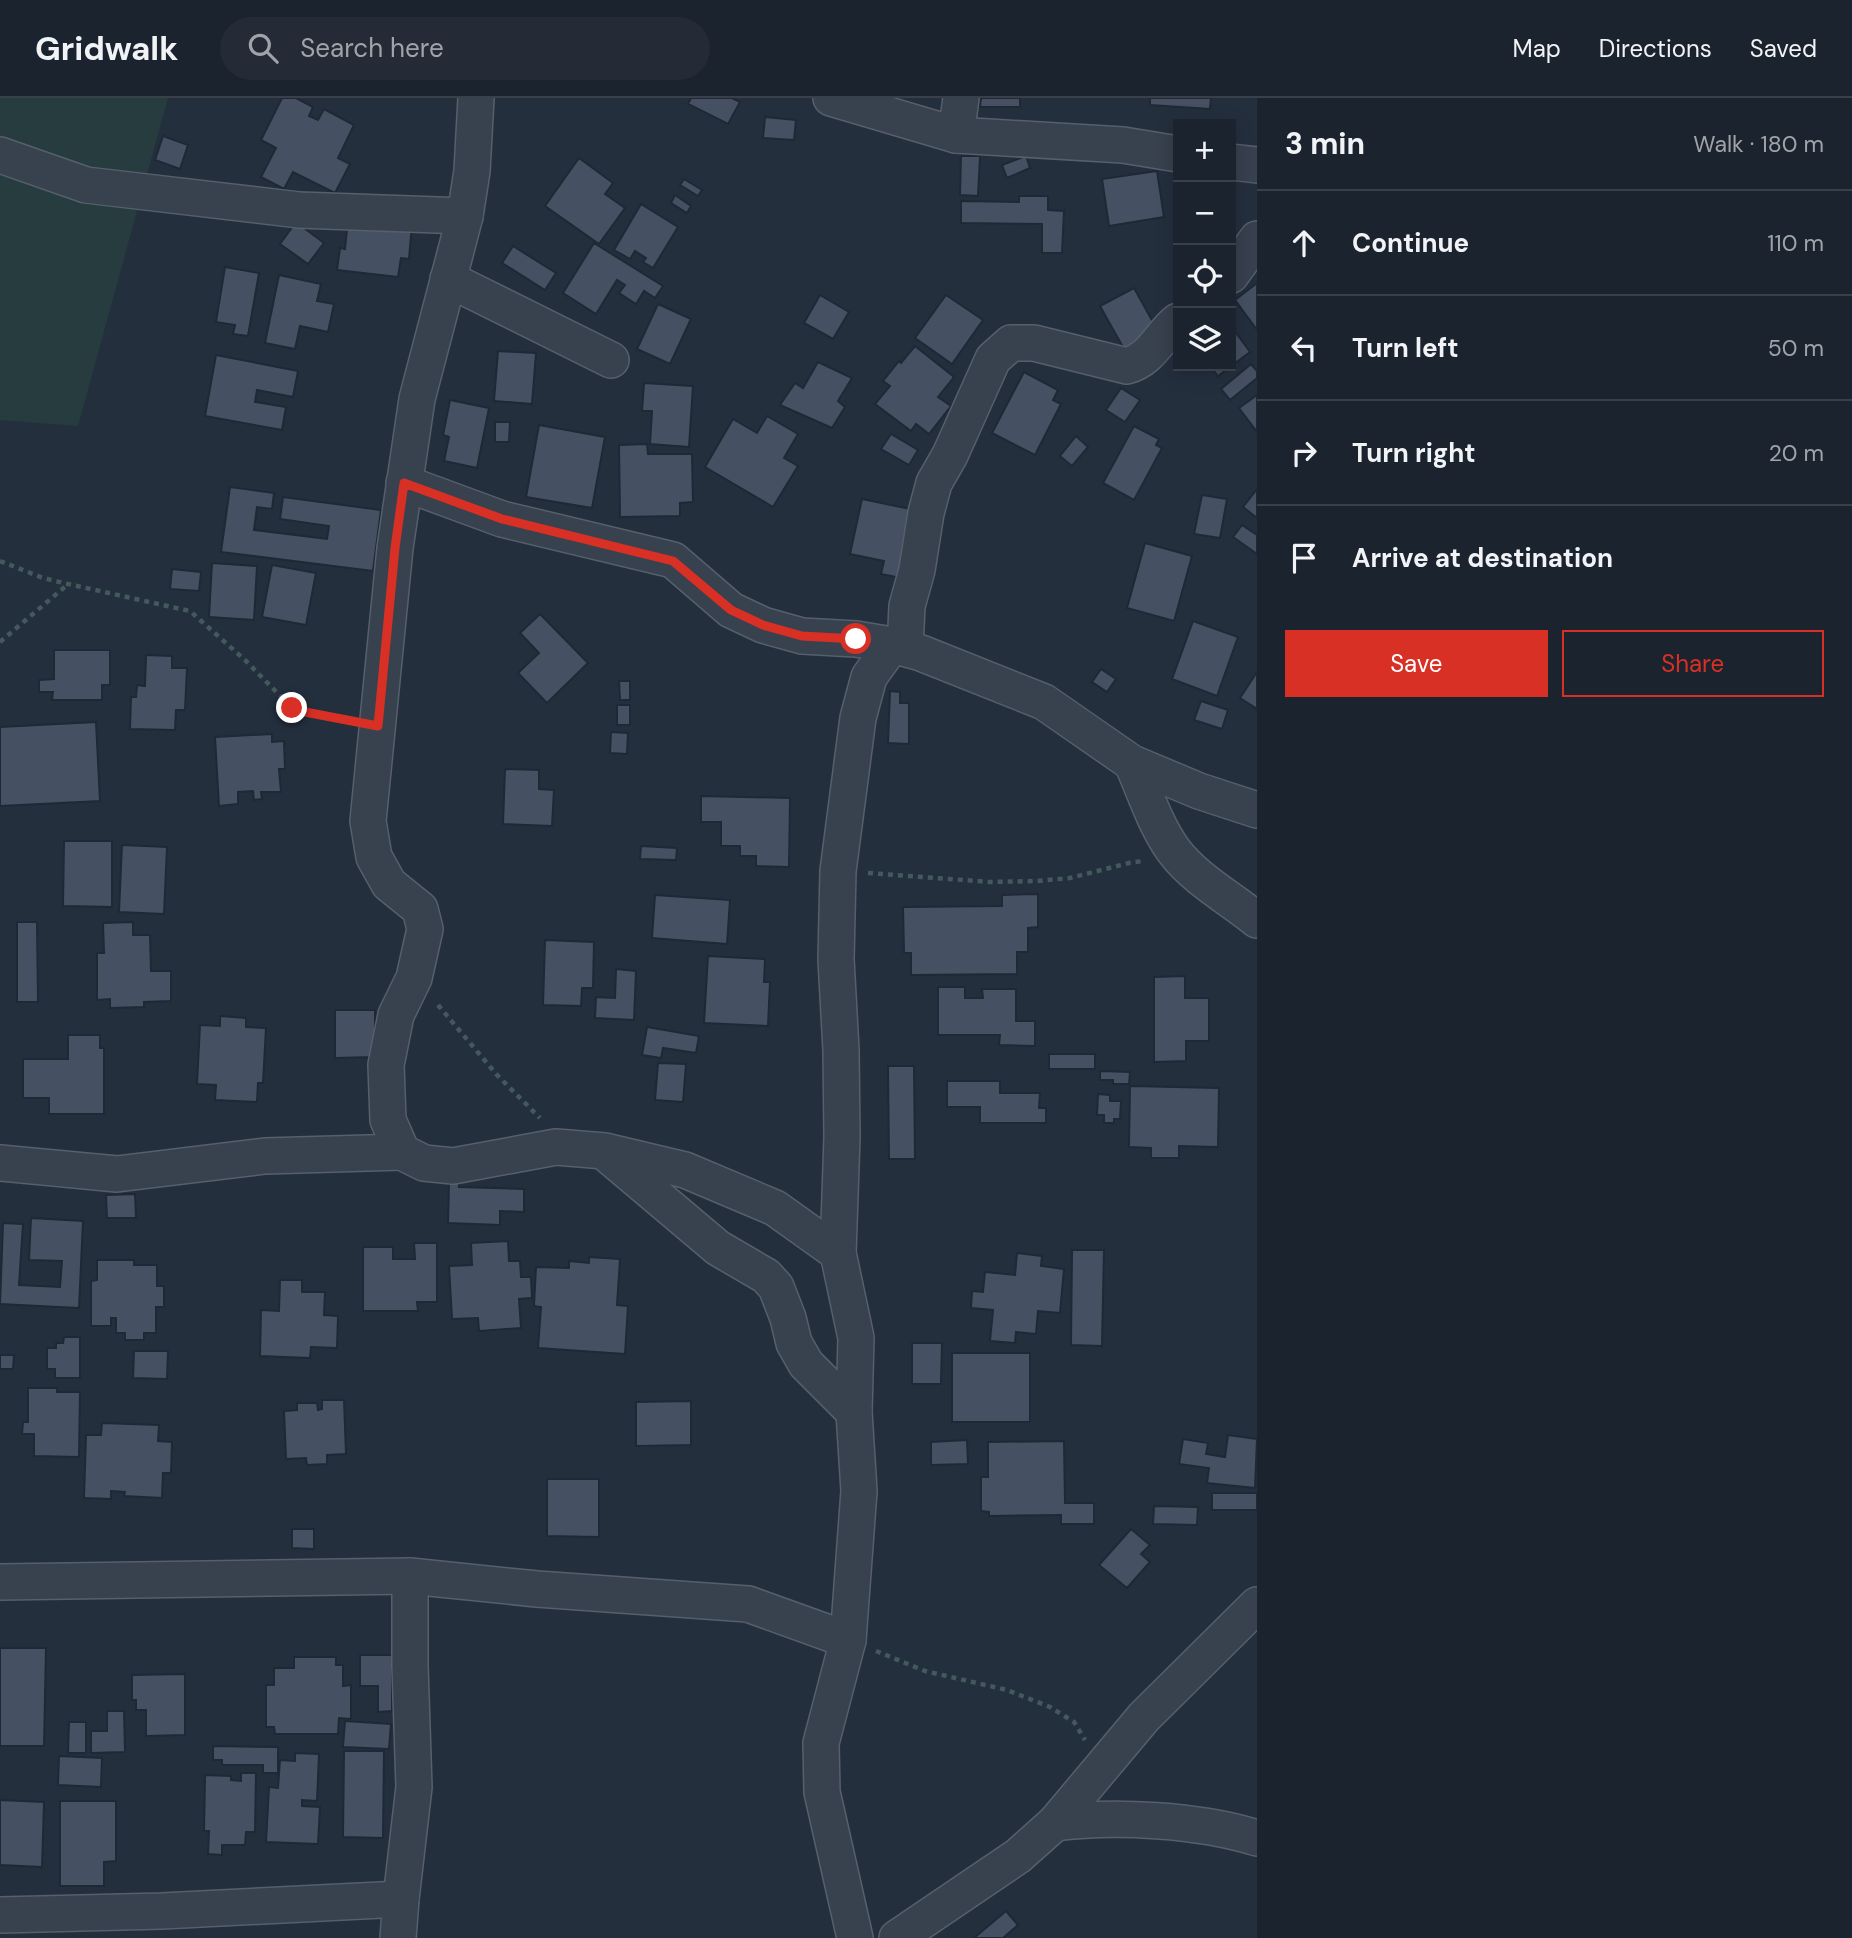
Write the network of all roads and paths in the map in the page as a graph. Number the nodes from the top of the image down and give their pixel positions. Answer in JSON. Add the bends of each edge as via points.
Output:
{"nodes":[{"id":1,"x":476,"y":98,"type":"edge"},
{"id":2,"x":831,"y":98,"type":"edge"},
{"id":3,"x":961,"y":98,"type":"edge"},
{"id":4,"x":956,"y":135,"type":"junction"},
{"id":5,"x":1173,"y":153,"type":"edge"},
{"id":6,"x":0,"y":155,"type":"edge"},
{"id":7,"x":1236,"y":163,"type":"edge"},
{"id":8,"x":1257,"y":165,"type":"edge"},
{"id":9,"x":465,"y":216,"type":"junction"},
{"id":10,"x":1257,"y":239,"type":"edge"},
{"id":11,"x":1236,"y":268,"type":"edge"},
{"id":12,"x":448,"y":279,"type":"junction"},
{"id":13,"x":1173,"y":327,"type":"edge"},
{"id":14,"x":611,"y":360,"type":"dead end"},
{"id":15,"x":404,"y":483,"type":"junction"},
{"id":16,"x":0,"y":561,"type":"edge"},
{"id":17,"x":68,"y":584,"type":"junction"},
{"id":18,"x":0,"y":642,"type":"edge"},
{"id":19,"x":898,"y":647,"type":"junction"},
{"id":20,"x":378,"y":726,"type":"junction"},
{"id":21,"x":1132,"y":763,"type":"junction"},
{"id":22,"x":1257,"y":810,"type":"edge"},
{"id":23,"x":1179,"y":856,"type":"junction"},
{"id":24,"x":838,"y":871,"type":"junction"},
{"id":25,"x":1257,"y":920,"type":"edge"},
{"id":26,"x":414,"y":978,"type":"junction"},
{"id":27,"x":588,"y":1149,"type":"junction"},
{"id":28,"x":402,"y":1152,"type":"junction"},
{"id":29,"x":0,"y":1163,"type":"edge"},
{"id":30,"x":838,"y":1253,"type":"junction"},
{"id":31,"x":854,"y":1412,"type":"junction"},
{"id":32,"x":410,"y":1576,"type":"junction"},
{"id":33,"x":0,"y":1581,"type":"edge"},
{"id":34,"x":1257,"y":1605,"type":"edge"},
{"id":35,"x":848,"y":1639,"type":"junction"},
{"id":36,"x":1102,"y":1768,"type":"junction"},
{"id":37,"x":1055,"y":1823,"type":"junction"},
{"id":38,"x":1257,"y":1838,"type":"edge"},
{"id":39,"x":401,"y":1899,"type":"junction"},
{"id":40,"x":0,"y":1915,"type":"edge"},
{"id":41,"x":398,"y":1938,"type":"edge"},
{"id":42,"x":855,"y":1938,"type":"edge"},
{"id":43,"x":897,"y":1938,"type":"edge"}],
"edges":[{"from":1,"to":9,"type":"street"},
{"from":2,"to":4,"type":"street"},
{"from":3,"to":4,"type":"street"},
{"from":4,"to":5,"type":"street","via":[[1123,145]]},
{"from":6,"to":9,"type":"street","via":[[86,185],[299,210]]},
{"from":7,"to":8,"type":"street"},
{"from":9,"to":12,"type":"street"},
{"from":10,"to":11,"type":"street"},
{"from":12,"to":14,"type":"street"},
{"from":12,"to":15,"type":"street","via":[[417,399]]},
{"from":13,"to":19,"type":"street","via":[[1138,363],[1127,366],[1034,343],[1011,342],[993,359],[934,483]]},
{"from":15,"to":19,"type":"street","via":[[502,519],[673,561],[731,610],[763,625],[802,636]]},
{"from":15,"to":20,"type":"street"},
{"from":16,"to":17,"type":"path"},
{"from":17,"to":18,"type":"path"},
{"from":17,"to":20,"type":"path","via":[[190,611],[292,708]]},
{"from":19,"to":21,"type":"street","via":[[1044,702]]},
{"from":19,"to":24,"type":"street","via":[[869,677],[858,718]]},
{"from":20,"to":26,"type":"street","via":[[368,821],[374,856],[389,884],[420,909],[425,929]]},
{"from":21,"to":22,"type":"street","via":[[1199,792]]},
{"from":21,"to":23,"type":"street"},
{"from":23,"to":24,"type":"path","via":[[1037,881]]},
{"from":23,"to":25,"type":"street"},
{"from":24,"to":30,"type":"street","via":[[842,1137]]},
{"from":26,"to":27,"type":"path","via":[[497,1075]]},
{"from":26,"to":28,"type":"street","via":[[396,1015],[386,1065],[388,1120]]},
{"from":27,"to":28,"type":"street","via":[[556,1147],[453,1166],[424,1163]]},
{"from":27,"to":30,"type":"street","via":[[685,1170],[775,1208]]},
{"from":27,"to":31,"type":"street","via":[[618,1166],[718,1248],[766,1276],[776,1287],[794,1343],[806,1364]]},
{"from":28,"to":29,"type":"street","via":[[265,1156],[117,1174]]},
{"from":30,"to":31,"type":"street","via":[[856,1338]]},
{"from":31,"to":35,"type":"street","via":[[859,1491]]},
{"from":32,"to":33,"type":"street"},
{"from":32,"to":35,"type":"street","via":[[748,1604]]},
{"from":32,"to":39,"type":"street","via":[[414,1787]]},
{"from":34,"to":36,"type":"street","via":[[1144,1717]]},
{"from":35,"to":36,"type":"path","via":[[925,1671],[1007,1690],[1050,1707],[1074,1722]]},
{"from":35,"to":42,"type":"street","via":[[821,1743],[821,1792]]},
{"from":36,"to":37,"type":"street"},
{"from":37,"to":38,"type":"street","via":[[1115,1818]]},
{"from":37,"to":43,"type":"street","via":[[1018,1856]]},
{"from":39,"to":40,"type":"street"},
{"from":39,"to":41,"type":"street"}]}
